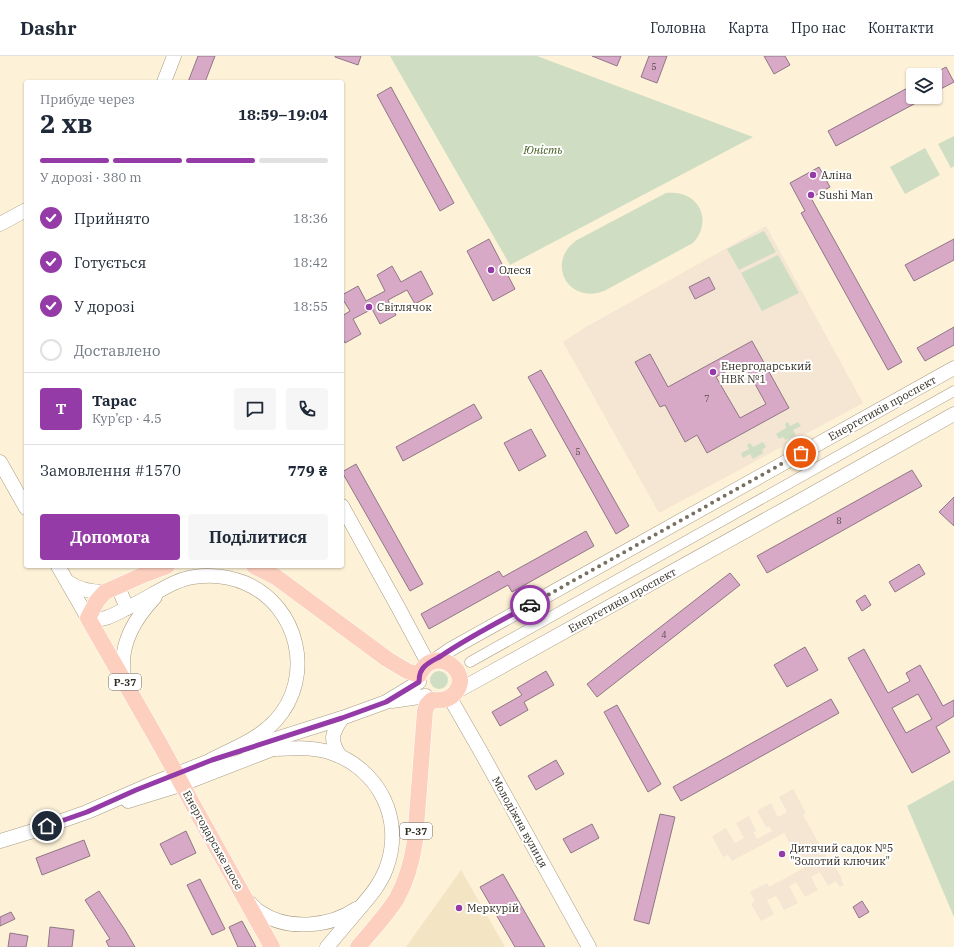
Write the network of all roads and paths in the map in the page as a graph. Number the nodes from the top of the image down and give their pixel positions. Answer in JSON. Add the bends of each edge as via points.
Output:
{"nodes":[{"id":1,"x":174,"y":56,"type":"edge"},
{"id":2,"x":165,"y":80,"type":"edge"},
{"id":3,"x":24,"y":211,"type":"edge"},
{"id":4,"x":0,"y":224,"type":"edge"},
{"id":5,"x":954,"y":368,"type":"edge"},
{"id":6,"x":954,"y":391,"type":"edge"},
{"id":7,"x":954,"y":414,"type":"edge"},
{"id":8,"x":0,"y":462,"type":"edge"},
{"id":9,"x":24,"y":504,"type":"edge"},
{"id":10,"x":344,"y":510,"type":"edge"},
{"id":11,"x":59,"y":568,"type":"edge"},
{"id":12,"x":162,"y":568,"type":"edge"},
{"id":13,"x":258,"y":568,"type":"edge"},
{"id":14,"x":68,"y":582,"type":"junction"},
{"id":15,"x":166,"y":587,"type":"junction"},
{"id":16,"x":112,"y":590,"type":"junction"},
{"id":17,"x":127,"y":608,"type":"junction"},
{"id":18,"x":88,"y":618,"type":"junction"},
{"id":19,"x":470,"y":662,"type":"dead end"},
{"id":20,"x":425,"y":670,"type":"junction"},
{"id":21,"x":124,"y":682,"type":"junction"},
{"id":22,"x":453,"y":694,"type":"junction"},
{"id":23,"x":429,"y":698,"type":"junction"},
{"id":24,"x":386,"y":702,"type":"junction"},
{"id":25,"x":342,"y":718,"type":"junction"},
{"id":26,"x":275,"y":749,"type":"junction"},
{"id":27,"x":340,"y":756,"type":"junction"},
{"id":28,"x":212,"y":760,"type":"junction"},
{"id":29,"x":87,"y":812,"type":"junction"},
{"id":30,"x":0,"y":841,"type":"edge"},
{"id":31,"x":246,"y":898,"type":"junction"},
{"id":32,"x":366,"y":901,"type":"junction"},
{"id":33,"x":272,"y":947,"type":"edge"},
{"id":34,"x":327,"y":947,"type":"edge"},
{"id":35,"x":358,"y":947,"type":"edge"},
{"id":36,"x":589,"y":947,"type":"edge"}],
"edges":[{"from":1,"to":2,"type":"street"},
{"from":3,"to":4,"type":"street"},
{"from":5,"to":20,"type":"street","name":"Енергетиків проспект","via":[[451,649]]},
{"from":6,"to":19,"type":"street"},
{"from":7,"to":22,"type":"street","name":"Енергетиків проспект"},
{"from":8,"to":9,"type":"street"},
{"from":10,"to":20,"type":"street","via":[[398,607]]},
{"from":11,"to":14,"type":"street","name":"Енергодарське шосе"},
{"from":12,"to":16,"type":"main road"},
{"from":13,"to":20,"type":"main road","via":[[276,577],[397,666],[407,671]]},
{"from":14,"to":16,"type":"street","via":[[87,591]]},
{"from":14,"to":18,"type":"street","name":"Енергодарське шосе"},
{"from":15,"to":17,"type":"street"},
{"from":15,"to":21,"type":"street","via":[[147,606],[130,633],[123,662]]},
{"from":15,"to":28,"type":"street","via":[[204,576],[226,577],[246,584],[264,594],[279,609],[295,640],[298,653],[297,677],[292,696],[282,712],[259,735]]},
{"from":16,"to":17,"type":"street"},
{"from":16,"to":18,"type":"main road","via":[[97,601]]},
{"from":17,"to":18,"type":"street","via":[[103,619]]},
{"from":18,"to":21,"type":"main road","name":"Енергодарське шосе","number":"Р-37"},
{"from":20,"to":22,"type":"main road","via":[[440,660],[453,665],[459,677],[459,684]]},
{"from":20,"to":23,"type":"street","via":[[421,690]]},
{"from":20,"to":24,"type":"street","name":"Енергетиків проспект"},
{"from":21,"to":31,"type":"main road","name":"Енергодарське шосе","number":"Р-37","bridge":true},
{"from":22,"to":23,"type":"main road","via":[[438,701]]},
{"from":22,"to":36,"type":"street","name":"Молодіжна вулиця","via":[[481,752]]},
{"from":23,"to":24,"type":"street"},
{"from":23,"to":35,"type":"main road","number":"Р-37","via":[[425,711],[415,841],[409,870],[396,899]]},
{"from":24,"to":25,"type":"street"},
{"from":25,"to":26,"type":"street"},
{"from":25,"to":27,"type":"street","via":[[332,738],[335,750]]},
{"from":25,"to":28,"type":"street"},
{"from":26,"to":27,"type":"street","via":[[299,747],[322,750]]},
{"from":26,"to":29,"type":"street","via":[[180,786]]},
{"from":27,"to":32,"type":"street","via":[[361,769],[376,784],[386,802],[391,822],[389,859],[375,890]]},
{"from":28,"to":29,"type":"street"},
{"from":29,"to":30,"type":"street"},
{"from":31,"to":32,"type":"street","via":[[259,912],[267,916],[302,925],[322,923],[341,917]]},
{"from":31,"to":33,"type":"main road","name":"Енергодарське шосе","number":"Р-37"},
{"from":32,"to":34,"type":"street"}]}
